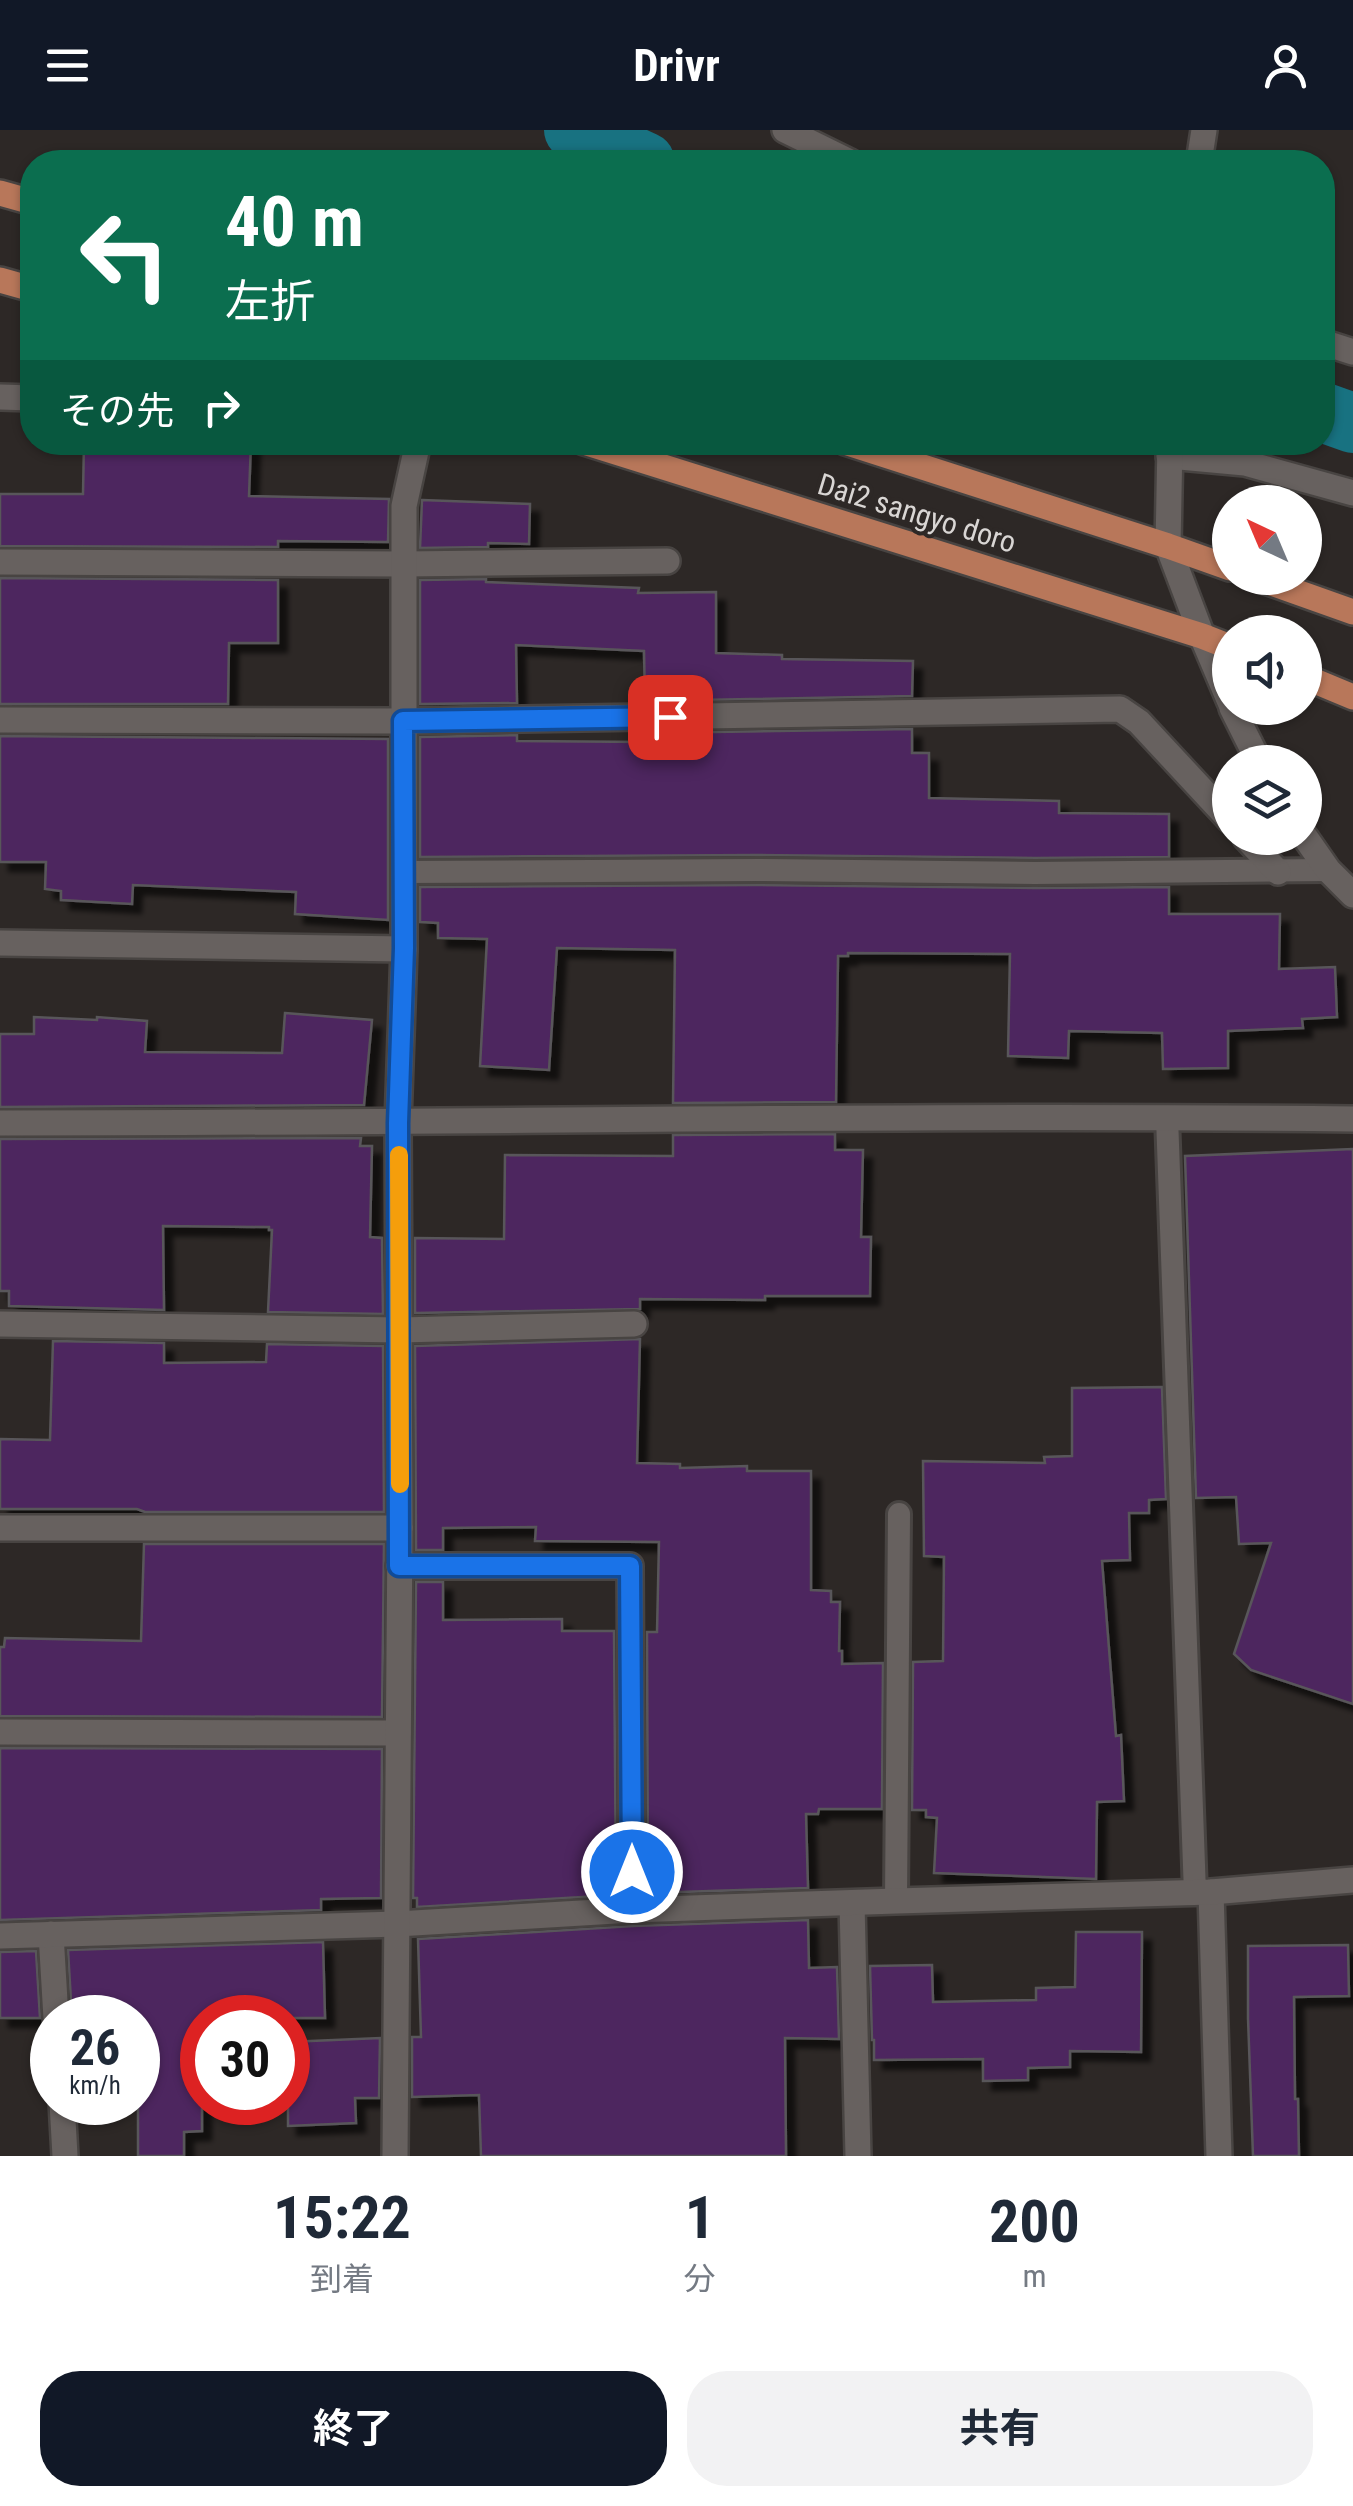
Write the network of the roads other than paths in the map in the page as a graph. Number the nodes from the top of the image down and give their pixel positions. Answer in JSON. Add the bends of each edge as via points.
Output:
{"nodes":[{"id":1,"x":785,"y":130,"type":"edge"},
{"id":2,"x":826,"y":150,"type":"edge"},
{"id":3,"x":415,"y":455,"type":"edge"},
{"id":4,"x":625,"y":455,"type":"edge"},
{"id":5,"x":885,"y":455,"type":"edge"},
{"id":6,"x":1170,"y":455,"type":"edge"},
{"id":7,"x":1202,"y":455,"type":"edge"},
{"id":8,"x":1353,"y":494,"type":"edge"},
{"id":9,"x":1168,"y":546,"type":"junction"},
{"id":10,"x":667,"y":560,"type":"dead end"},
{"id":11,"x":0,"y":562,"type":"edge"},
{"id":12,"x":1212,"y":562,"type":"edge"},
{"id":13,"x":404,"y":564,"type":"junction"},
{"id":14,"x":1305,"y":595,"type":"edge"},
{"id":15,"x":1353,"y":612,"type":"edge"},
{"id":16,"x":1202,"y":636,"type":"junction"},
{"id":17,"x":1212,"y":640,"type":"edge"},
{"id":18,"x":1212,"y":660,"type":"edge"},
{"id":19,"x":1322,"y":685,"type":"edge"},
{"id":20,"x":1353,"y":697,"type":"edge"},
{"id":21,"x":0,"y":720,"type":"edge"},
{"id":22,"x":403,"y":721,"type":"junction"},
{"id":23,"x":1212,"y":801,"type":"edge"},
{"id":24,"x":1262,"y":855,"type":"edge"},
{"id":25,"x":1318,"y":855,"type":"edge"},
{"id":26,"x":1328,"y":870,"type":"junction"},
{"id":27,"x":404,"y":872,"type":"junction"},
{"id":28,"x":1278,"y":872,"type":"junction"},
{"id":29,"x":1353,"y":895,"type":"edge"},
{"id":30,"x":0,"y":943,"type":"edge"},
{"id":31,"x":404,"y":948,"type":"junction"},
{"id":32,"x":1167,"y":1117,"type":"junction"},
{"id":33,"x":1353,"y":1119,"type":"edge"},
{"id":34,"x":0,"y":1123,"type":"edge"},
{"id":35,"x":398,"y":1123,"type":"junction"},
{"id":36,"x":0,"y":1324,"type":"edge"},
{"id":37,"x":634,"y":1324,"type":"dead end"},
{"id":38,"x":400,"y":1330,"type":"junction"},
{"id":39,"x":899,"y":1514,"type":"dead end"},
{"id":40,"x":0,"y":1528,"type":"edge"},
{"id":41,"x":400,"y":1528,"type":"junction"},
{"id":42,"x":399,"y":1566,"type":"junction"},
{"id":43,"x":0,"y":1732,"type":"edge"},
{"id":44,"x":398,"y":1733,"type":"junction"},
{"id":45,"x":1353,"y":1880,"type":"edge"},
{"id":46,"x":1203,"y":1892,"type":"junction"},
{"id":47,"x":896,"y":1900,"type":"junction"},
{"id":48,"x":852,"y":1903,"type":"junction"},
{"id":49,"x":632,"y":1910,"type":"junction"},
{"id":50,"x":396,"y":1924,"type":"junction"},
{"id":51,"x":51,"y":1934,"type":"junction"},
{"id":52,"x":0,"y":1936,"type":"edge"},
{"id":53,"x":55,"y":1995,"type":"edge"},
{"id":54,"x":64,"y":2125,"type":"edge"},
{"id":55,"x":66,"y":2156,"type":"edge"},
{"id":56,"x":396,"y":2156,"type":"edge"},
{"id":57,"x":858,"y":2156,"type":"edge"},
{"id":58,"x":1219,"y":2156,"type":"edge"}],
"edges":[{"from":1,"to":2,"type":"street"},
{"from":3,"to":13,"type":"street","via":[[404,506]]},
{"from":4,"to":16,"type":"main road","name":"Dai2 sangyo doro"},
{"from":5,"to":9,"type":"main road","name":"Dai2 sangyo doro"},
{"from":6,"to":9,"type":"street"},
{"from":7,"to":8,"type":"street"},
{"from":9,"to":12,"type":"main road","name":"Dai2 sangyo doro"},
{"from":9,"to":16,"type":"street"},
{"from":10,"to":13,"type":"street"},
{"from":11,"to":13,"type":"street"},
{"from":13,"to":22,"type":"street"},
{"from":14,"to":15,"type":"main road"},
{"from":16,"to":17,"type":"main road","name":"Dai2 sangyo doro"},
{"from":16,"to":18,"type":"street"},
{"from":19,"to":20,"type":"main road"},
{"from":21,"to":22,"type":"street"},
{"from":22,"to":23,"type":"street","via":[[1120,709]]},
{"from":22,"to":27,"type":"street"},
{"from":24,"to":28,"type":"street"},
{"from":25,"to":26,"type":"street"},
{"from":26,"to":28,"type":"lane"},
{"from":26,"to":29,"type":"street"},
{"from":27,"to":28,"type":"lane"},
{"from":27,"to":31,"type":"street"},
{"from":30,"to":31,"type":"street"},
{"from":31,"to":35,"type":"street"},
{"from":32,"to":33,"type":"street"},
{"from":32,"to":35,"type":"street"},
{"from":32,"to":46,"type":"lane"},
{"from":34,"to":35,"type":"street"},
{"from":35,"to":38,"type":"street"},
{"from":36,"to":38,"type":"street"},
{"from":37,"to":38,"type":"street"},
{"from":38,"to":41,"type":"street"},
{"from":39,"to":47,"type":"lane"},
{"from":40,"to":41,"type":"street"},
{"from":41,"to":42,"type":"street"},
{"from":42,"to":44,"type":"street"},
{"from":42,"to":49,"type":"street","via":[[630,1566]]},
{"from":43,"to":44,"type":"street"},
{"from":44,"to":50,"type":"street"},
{"from":45,"to":46,"type":"street"},
{"from":46,"to":47,"type":"street"},
{"from":46,"to":58,"type":"street"},
{"from":47,"to":48,"type":"street"},
{"from":48,"to":49,"type":"street"},
{"from":48,"to":57,"type":"street"},
{"from":49,"to":50,"type":"street"},
{"from":50,"to":51,"type":"street"},
{"from":50,"to":56,"type":"street"},
{"from":51,"to":52,"type":"street"},
{"from":51,"to":53,"type":"street"},
{"from":54,"to":55,"type":"street"}]}
